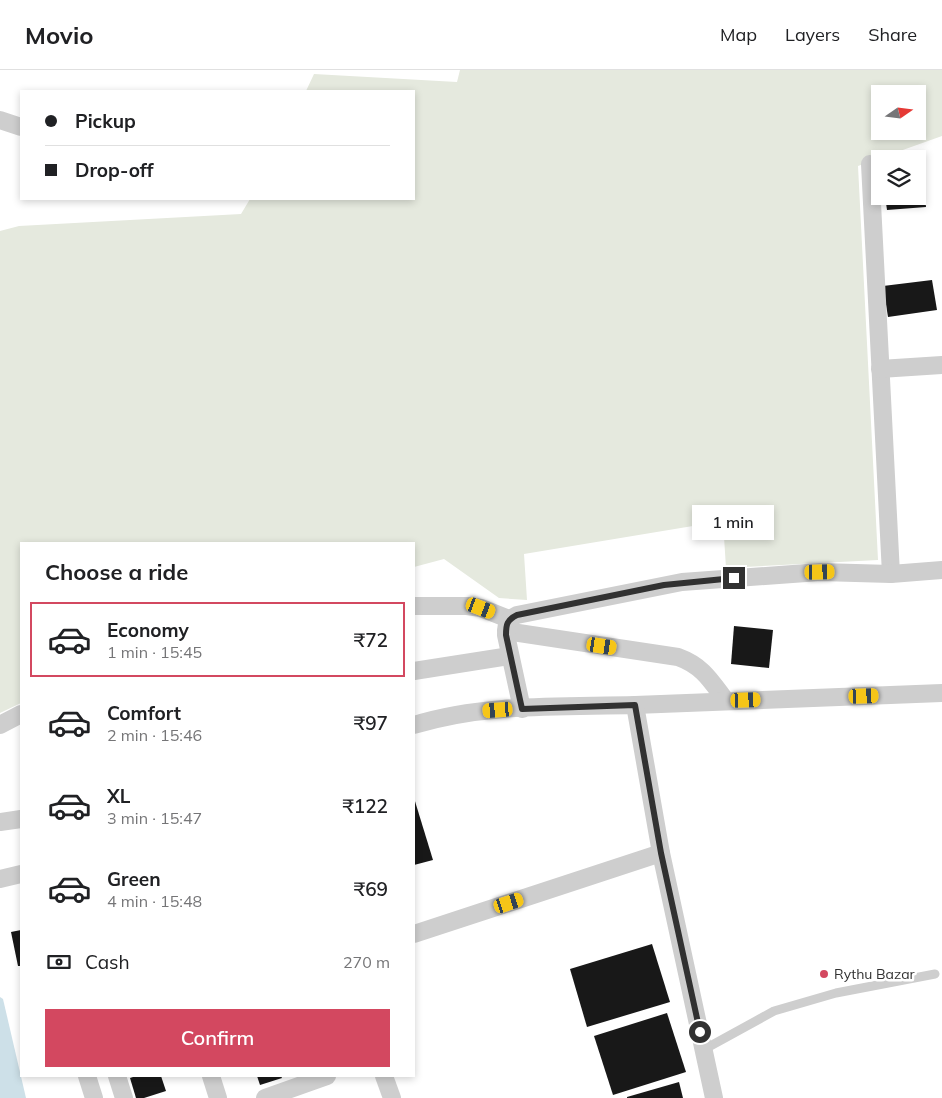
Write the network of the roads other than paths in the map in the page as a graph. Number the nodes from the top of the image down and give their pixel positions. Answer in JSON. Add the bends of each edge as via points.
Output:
{"nodes":[{"id":1,"x":0,"y":120,"type":"edge"},
{"id":2,"x":20,"y":127,"type":"edge"},
{"id":3,"x":870,"y":164,"type":"dead end"},
{"id":4,"x":942,"y":364,"type":"edge"},
{"id":5,"x":880,"y":369,"type":"junction"},
{"id":6,"x":942,"y":570,"type":"edge"},
{"id":7,"x":891,"y":574,"type":"junction"},
{"id":8,"x":415,"y":606,"type":"edge"},
{"id":9,"x":507,"y":625,"type":"junction"},
{"id":10,"x":510,"y":656,"type":"junction"},
{"id":11,"x":415,"y":670,"type":"edge"},
{"id":12,"x":942,"y":692,"type":"edge"},
{"id":13,"x":726,"y":701,"type":"junction"},
{"id":14,"x":635,"y":705,"type":"junction"},
{"id":15,"x":522,"y":709,"type":"junction"},
{"id":16,"x":20,"y":715,"type":"edge"},
{"id":17,"x":0,"y":725,"type":"edge"},
{"id":18,"x":415,"y":725,"type":"edge"},
{"id":19,"x":20,"y":819,"type":"edge"},
{"id":20,"x":0,"y":822,"type":"edge"},
{"id":21,"x":661,"y":853,"type":"junction"},
{"id":22,"x":20,"y":874,"type":"edge"},
{"id":23,"x":0,"y":879,"type":"edge"},
{"id":24,"x":415,"y":934,"type":"edge"},
{"id":25,"x":935,"y":974,"type":"dead end"},
{"id":26,"x":703,"y":1050,"type":"junction"},
{"id":27,"x":87,"y":1077,"type":"edge"},
{"id":28,"x":117,"y":1077,"type":"edge"},
{"id":29,"x":211,"y":1077,"type":"edge"},
{"id":30,"x":324,"y":1077,"type":"edge"},
{"id":31,"x":384,"y":1077,"type":"edge"},
{"id":32,"x":94,"y":1098,"type":"edge"},
{"id":33,"x":124,"y":1098,"type":"edge"},
{"id":34,"x":218,"y":1098,"type":"edge"},
{"id":35,"x":265,"y":1098,"type":"edge"},
{"id":36,"x":392,"y":1098,"type":"edge"},
{"id":37,"x":714,"y":1098,"type":"edge"}],
"edges":[{"from":1,"to":2,"type":"street"},
{"from":3,"to":5,"type":"street"},
{"from":4,"to":5,"type":"street"},
{"from":5,"to":7,"type":"street"},
{"from":6,"to":7,"type":"street"},
{"from":7,"to":9,"type":"street","via":[[820,572],[682,582],[517,615]]},
{"from":8,"to":9,"type":"street","via":[[481,608]]},
{"from":9,"to":10,"type":"street"},
{"from":9,"to":13,"type":"street","via":[[678,657],[700,668]]},
{"from":10,"to":11,"type":"street"},
{"from":10,"to":15,"type":"street"},
{"from":12,"to":13,"type":"street"},
{"from":13,"to":14,"type":"street"},
{"from":14,"to":15,"type":"street"},
{"from":14,"to":21,"type":"street"},
{"from":15,"to":18,"type":"street","via":[[450,716]]},
{"from":16,"to":17,"type":"street"},
{"from":19,"to":20,"type":"street"},
{"from":21,"to":24,"type":"street"},
{"from":21,"to":26,"type":"street"},
{"from":22,"to":23,"type":"street"},
{"from":25,"to":26,"type":"lane","via":[[836,993],[774,1011]]},
{"from":26,"to":37,"type":"street"},
{"from":27,"to":32,"type":"street"},
{"from":28,"to":33,"type":"street"},
{"from":29,"to":34,"type":"street"},
{"from":30,"to":35,"type":"street"},
{"from":31,"to":36,"type":"street"}]}
